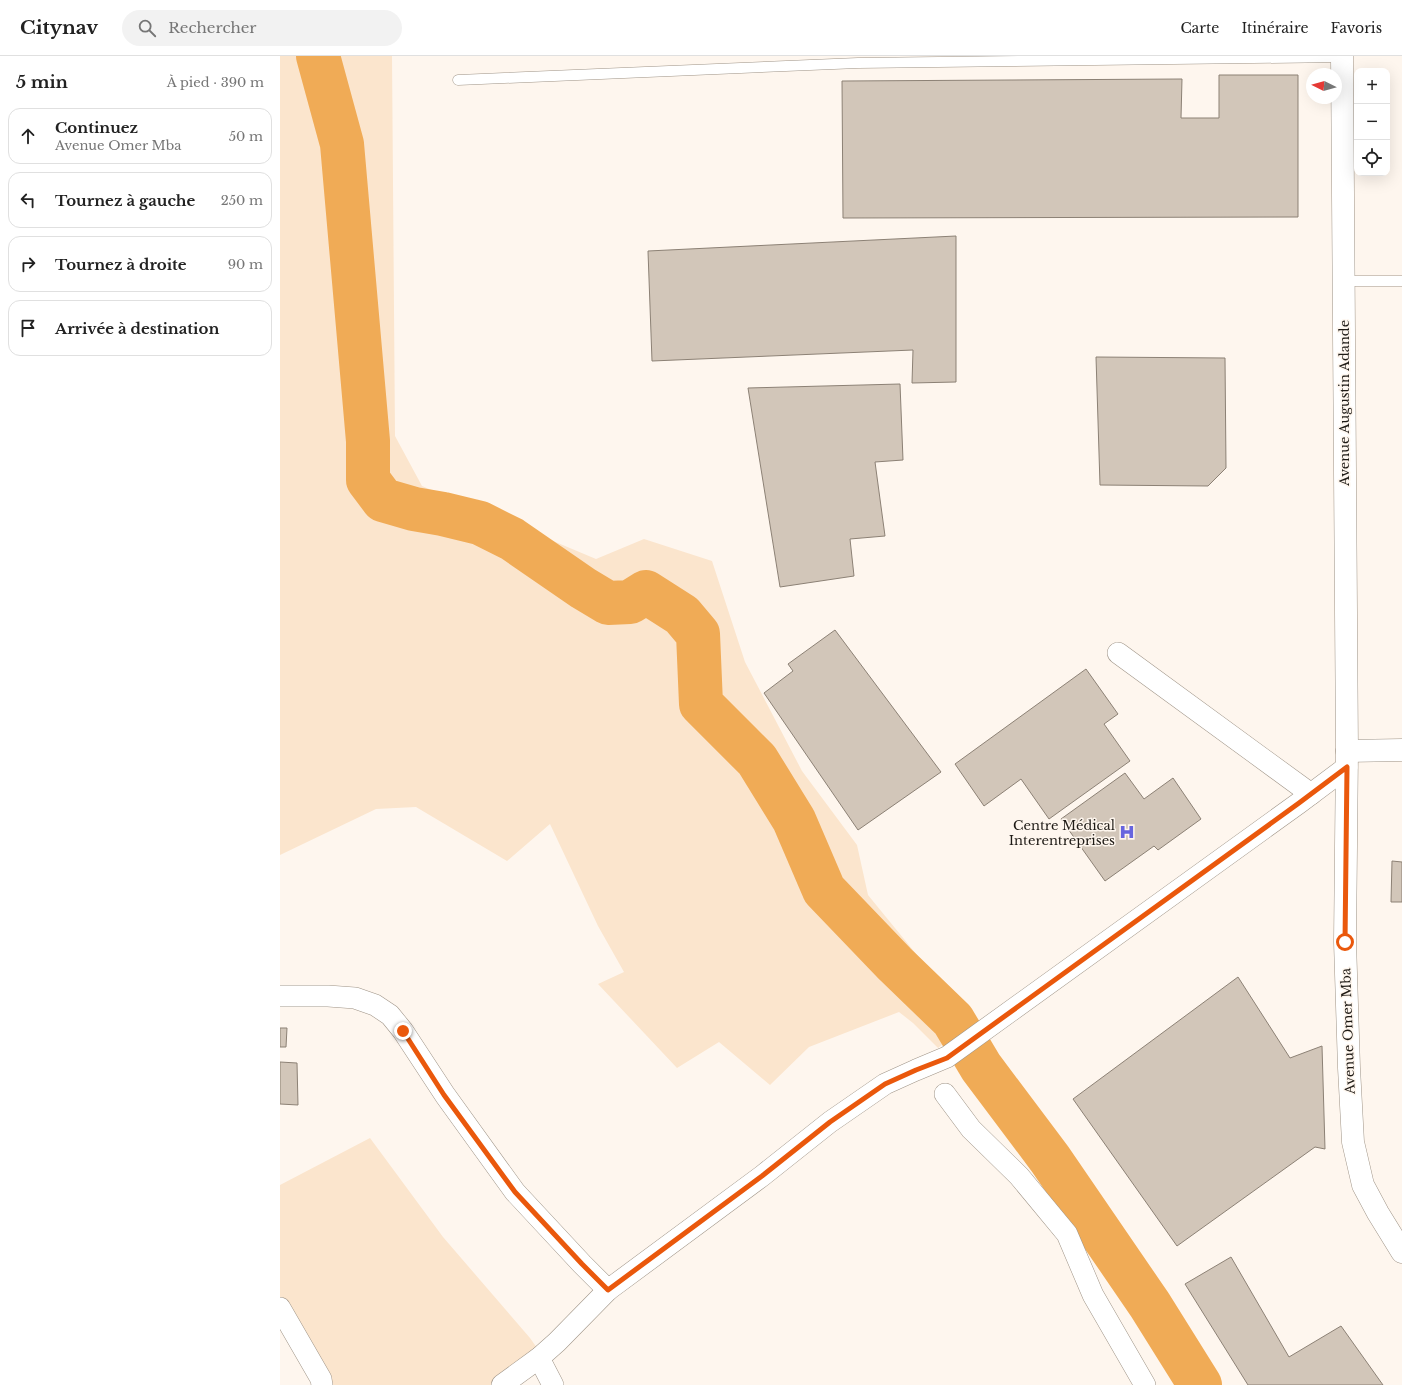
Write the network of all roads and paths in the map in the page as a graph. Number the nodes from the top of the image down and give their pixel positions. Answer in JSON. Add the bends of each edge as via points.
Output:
{"nodes":[{"id":1,"x":1342,"y":57,"type":"edge"},
{"id":2,"x":458,"y":80,"type":"dead end"},
{"id":3,"x":1343,"y":281,"type":"junction"},
{"id":4,"x":1402,"y":281,"type":"edge"},
{"id":5,"x":1118,"y":653,"type":"dead end"},
{"id":6,"x":1402,"y":750,"type":"edge"},
{"id":7,"x":1347,"y":759,"type":"junction"},
{"id":8,"x":1311,"y":794,"type":"junction"},
{"id":9,"x":280,"y":996,"type":"edge"},
{"id":10,"x":945,"y":1094,"type":"dead end"},
{"id":11,"x":1402,"y":1252,"type":"edge"},
{"id":12,"x":608,"y":1290,"type":"junction"},
{"id":13,"x":280,"y":1308,"type":"edge"},
{"id":14,"x":539,"y":1358,"type":"junction"},
{"id":15,"x":322,"y":1385,"type":"edge"},
{"id":16,"x":502,"y":1385,"type":"edge"},
{"id":17,"x":553,"y":1385,"type":"edge"},
{"id":18,"x":1145,"y":1385,"type":"edge"}],
"edges":[{"from":1,"to":2,"type":"lane","via":[[858,63]]},
{"from":1,"to":3,"type":"street","name":"Avenue Augustin Adande"},
{"from":3,"to":4,"type":"lane"},
{"from":3,"to":7,"type":"street","name":"Avenue Augustin Adande"},
{"from":5,"to":8,"type":"street"},
{"from":6,"to":7,"type":"street"},
{"from":7,"to":8,"type":"street"},
{"from":7,"to":11,"type":"street","name":"Avenue Omer Mba","via":[[1345,942],[1352,1142],[1363,1185]]},
{"from":8,"to":12,"type":"street","via":[[947,1058],[885,1084],[830,1122],[762,1176]]},
{"from":9,"to":12,"type":"street","via":[[355,998],[375,1005],[390,1015],[444,1095],[515,1192]]},
{"from":10,"to":18,"type":"street","via":[[971,1130],[1019,1176],[1067,1234],[1093,1295]]},
{"from":12,"to":14,"type":"street"},
{"from":13,"to":15,"type":"street"},
{"from":14,"to":16,"type":"street"},
{"from":14,"to":17,"type":"street"}]}
